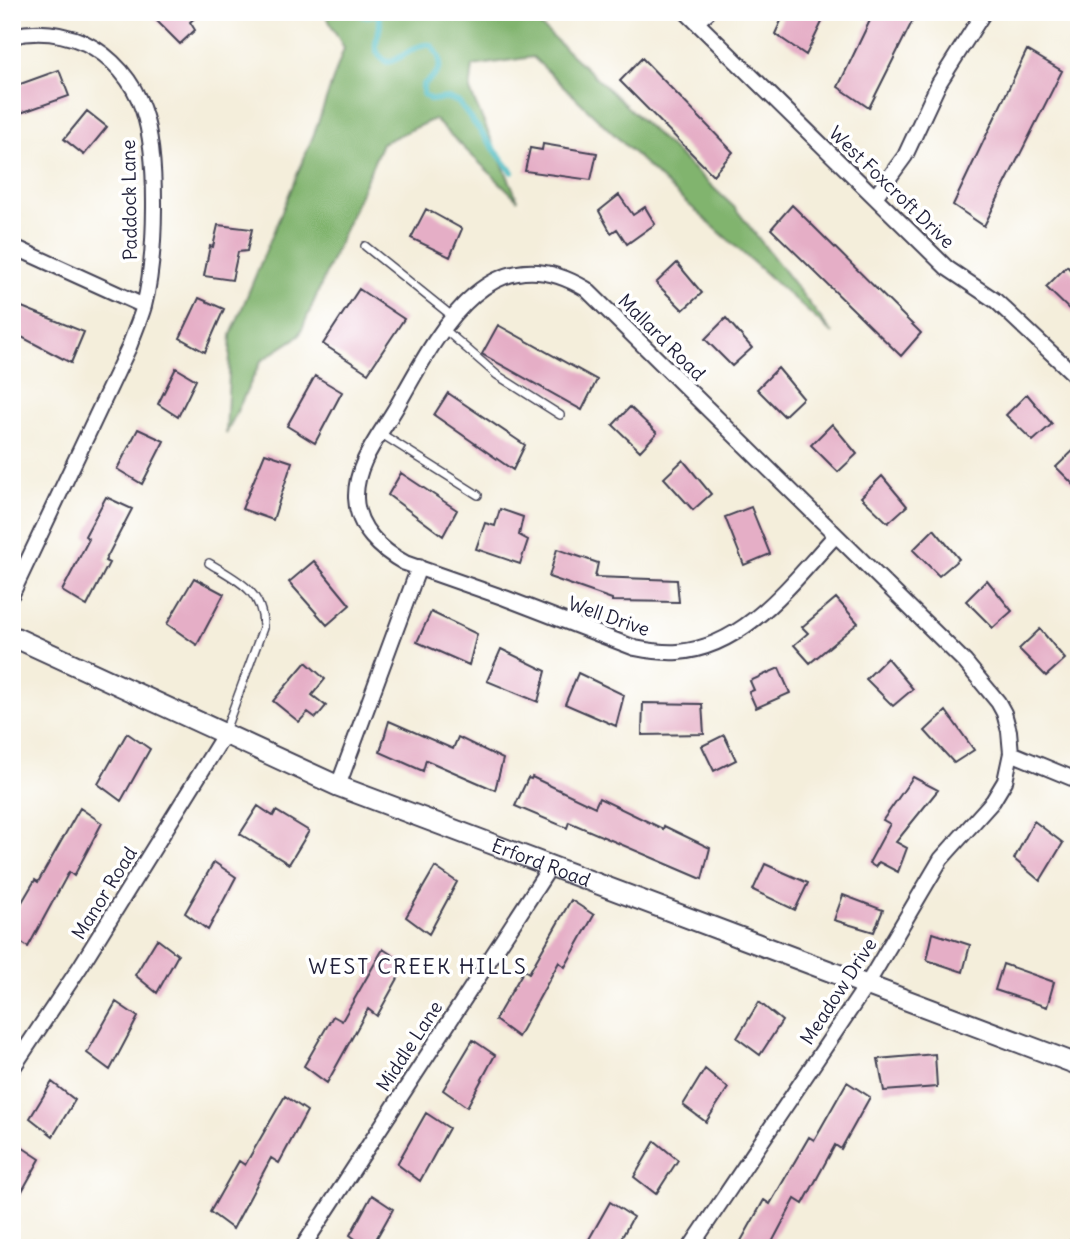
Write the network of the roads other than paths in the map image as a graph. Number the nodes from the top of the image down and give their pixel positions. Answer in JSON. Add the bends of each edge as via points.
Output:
{"nodes":[{"id":1,"x":708,"y":12,"type":"edge"},
{"id":2,"x":984,"y":12,"type":"edge"},
{"id":3,"x":691,"y":17,"type":"edge"},
{"id":4,"x":12,"y":36,"type":"edge"},
{"id":5,"x":875,"y":197,"type":"junction"},
{"id":6,"x":12,"y":246,"type":"edge"},
{"id":7,"x":365,"y":246,"type":"dead end"},
{"id":8,"x":144,"y":306,"type":"junction"},
{"id":9,"x":448,"y":322,"type":"junction"},
{"id":10,"x":1079,"y":379,"type":"edge"},
{"id":11,"x":560,"y":415,"type":"dead end"},
{"id":12,"x":380,"y":433,"type":"junction"},
{"id":13,"x":478,"y":495,"type":"dead end"},
{"id":14,"x":835,"y":536,"type":"junction"},
{"id":15,"x":209,"y":563,"type":"dead end"},
{"id":16,"x":419,"y":567,"type":"junction"},
{"id":17,"x":12,"y":594,"type":"edge"},
{"id":18,"x":12,"y":636,"type":"edge"},
{"id":19,"x":224,"y":735,"type":"junction"},
{"id":20,"x":1011,"y":753,"type":"junction"},
{"id":21,"x":1079,"y":781,"type":"edge"},
{"id":22,"x":338,"y":786,"type":"junction"},
{"id":23,"x":550,"y":867,"type":"junction"},
{"id":24,"x":866,"y":986,"type":"junction"},
{"id":25,"x":1079,"y":1065,"type":"edge"},
{"id":26,"x":12,"y":1069,"type":"edge"},
{"id":27,"x":1079,"y":1244,"type":"edge"},
{"id":28,"x":302,"y":1248,"type":"edge"},
{"id":29,"x":690,"y":1248,"type":"edge"},
{"id":30,"x":1073,"y":1248,"type":"edge"}],
"edges":[{"from":1,"to":3,"type":"street"},
{"from":2,"to":5,"type":"street","via":[[939,83],[905,156]]},
{"from":3,"to":5,"type":"street","name":"West Foxcroft Drive"},
{"from":4,"to":8,"type":"street","name":"Paddock Lane","via":[[33,32],[75,39],[111,60],[133,88],[147,124],[153,180],[151,258]]},
{"from":5,"to":10,"type":"street","name":"West Foxcroft Drive","via":[[947,268],[996,301]]},
{"from":6,"to":8,"type":"street"},
{"from":7,"to":9,"type":"lane"},
{"from":8,"to":17,"type":"street","name":"Paddock Lane"},
{"from":9,"to":11,"type":"lane","via":[[497,375]]},
{"from":9,"to":12,"type":"street","name":"Mallard Road"},
{"from":9,"to":14,"type":"street","name":"Mallard Road","via":[[500,277],[533,271],[572,281],[586,289]]},
{"from":12,"to":13,"type":"lane"},
{"from":12,"to":16,"type":"street","name":"Mallard Road","via":[[363,463],[357,486],[360,516],[390,555]]},
{"from":14,"to":16,"type":"street","name":"Well Drive","via":[[784,591],[738,630],[702,648],[677,652],[635,648]]},
{"from":14,"to":20,"type":"street","name":"Mallard Road","via":[[980,678],[1004,713]]},
{"from":15,"to":19,"type":"lane","via":[[251,592],[263,615],[263,628]]},
{"from":16,"to":22,"type":"street"},
{"from":18,"to":19,"type":"street","name":"Erford Road"},
{"from":19,"to":22,"type":"street","name":"Erford Road"},
{"from":19,"to":26,"type":"street","name":"Manor Road"},
{"from":20,"to":21,"type":"street"},
{"from":20,"to":24,"type":"street","name":"Meadow Drive","via":[[1005,781],[993,801],[941,859]]},
{"from":22,"to":23,"type":"street","name":"Erford Road"},
{"from":23,"to":24,"type":"street","name":"Erford Road"},
{"from":23,"to":28,"type":"street","name":"Middle Lane"},
{"from":24,"to":25,"type":"street","name":"Erford Road"},
{"from":24,"to":29,"type":"street","name":"Meadow Drive"},
{"from":27,"to":30,"type":"street"}]}
